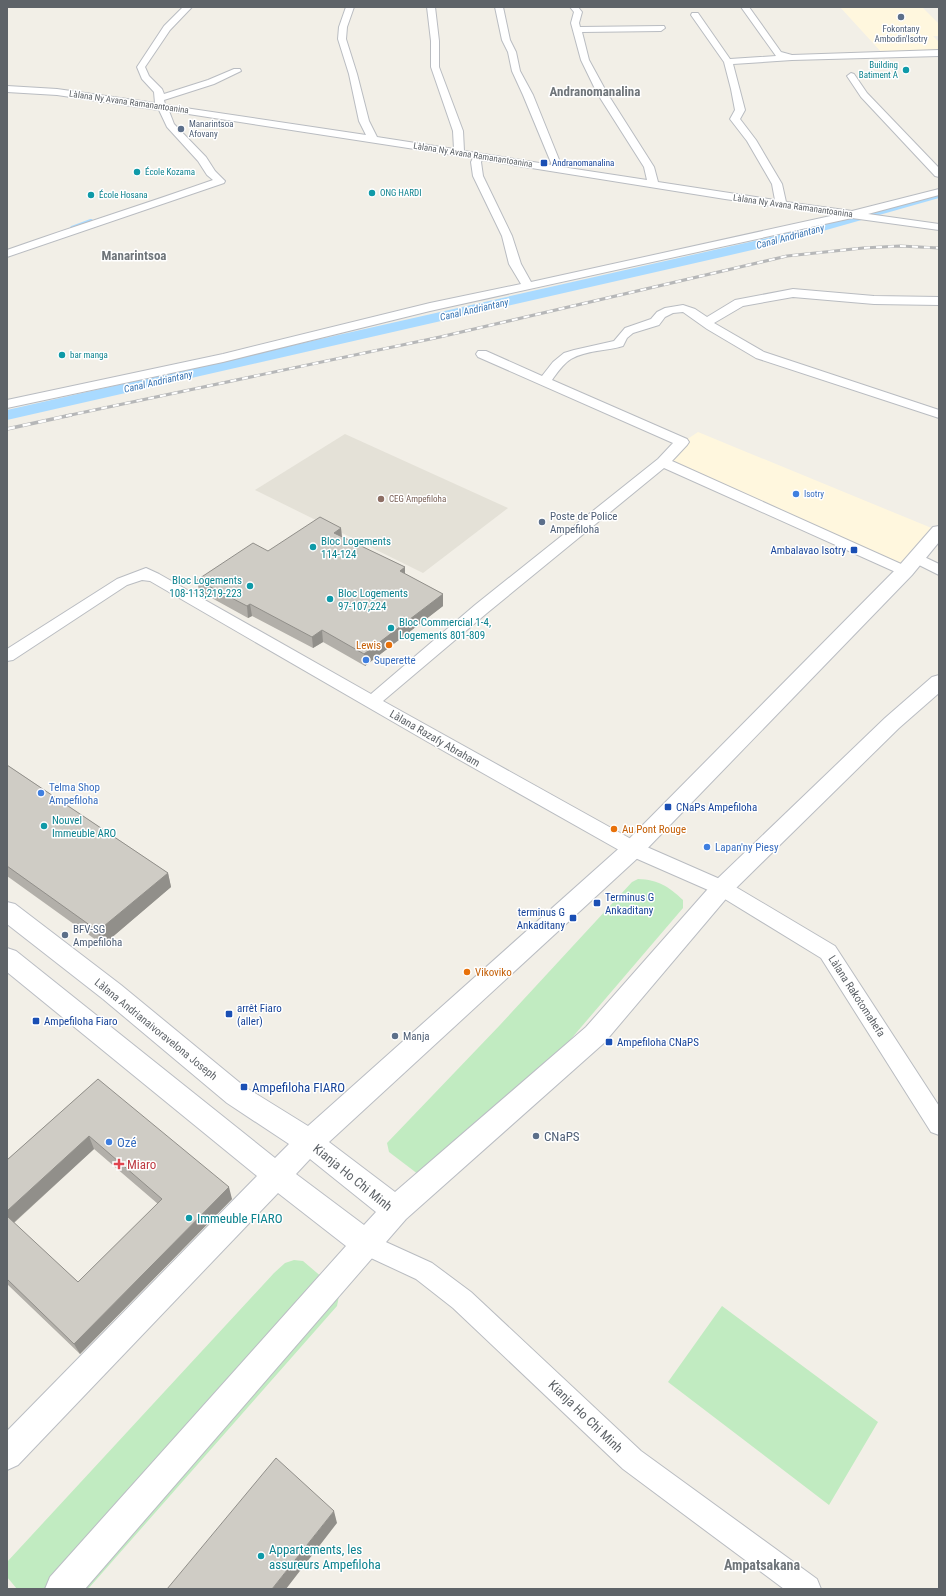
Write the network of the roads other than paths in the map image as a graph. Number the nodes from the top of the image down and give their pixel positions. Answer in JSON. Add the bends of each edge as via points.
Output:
{"nodes":[{"id":1,"x":188,"y":7,"type":"edge"},
{"id":2,"x":350,"y":7,"type":"edge"},
{"id":3,"x":431,"y":7,"type":"edge"},
{"id":4,"x":499,"y":7,"type":"edge"},
{"id":5,"x":574,"y":7,"type":"edge"},
{"id":6,"x":745,"y":7,"type":"edge"},
{"id":7,"x":695,"y":15,"type":"dead end"},
{"id":8,"x":661,"y":28,"type":"dead end"},
{"id":9,"x":577,"y":30,"type":"junction"},
{"id":10,"x":939,"y":53,"type":"edge"},
{"id":11,"x":792,"y":58,"type":"junction"},
{"id":12,"x":728,"y":62,"type":"junction"},
{"id":13,"x":237,"y":71,"type":"dead end"},
{"id":14,"x":852,"y":76,"type":"dead end"},
{"id":15,"x":7,"y":89,"type":"edge"},
{"id":16,"x":160,"y":102,"type":"junction"},
{"id":17,"x":373,"y":139,"type":"junction"},
{"id":18,"x":459,"y":153,"type":"junction"},
{"id":19,"x":478,"y":156,"type":"junction"},
{"id":20,"x":558,"y":168,"type":"junction"},
{"id":21,"x":939,"y":174,"type":"edge"},
{"id":22,"x":653,"y":183,"type":"junction"},
{"id":23,"x":939,"y":192,"type":"edge"},
{"id":24,"x":781,"y":204,"type":"junction"},
{"id":25,"x":854,"y":214,"type":"junction"},
{"id":26,"x":939,"y":227,"type":"edge"},
{"id":27,"x":7,"y":254,"type":"edge"},
{"id":28,"x":528,"y":286,"type":"junction"},
{"id":29,"x":939,"y":301,"type":"edge"},
{"id":30,"x":708,"y":322,"type":"junction"},
{"id":31,"x":482,"y":354,"type":"dead end"},
{"id":32,"x":544,"y":381,"type":"junction"},
{"id":33,"x":7,"y":404,"type":"edge"},
{"id":34,"x":939,"y":414,"type":"edge"},
{"id":35,"x":663,"y":462,"type":"junction"},
{"id":36,"x":939,"y":531,"type":"edge"},
{"id":37,"x":910,"y":565,"type":"junction"},
{"id":38,"x":939,"y":570,"type":"edge"},
{"id":39,"x":7,"y":656,"type":"edge"},
{"id":40,"x":939,"y":682,"type":"edge"},
{"id":41,"x":372,"y":702,"type":"junction"},
{"id":42,"x":633,"y":849,"type":"junction"},
{"id":43,"x":722,"y":888,"type":"junction"},
{"id":44,"x":7,"y":911,"type":"edge"},
{"id":45,"x":7,"y":958,"type":"edge"},
{"id":46,"x":939,"y":1125,"type":"edge"},
{"id":47,"x":309,"y":1142,"type":"junction"},
{"id":48,"x":276,"y":1175,"type":"junction"},
{"id":49,"x":396,"y":1210,"type":"junction"},
{"id":50,"x":366,"y":1244,"type":"junction"},
{"id":51,"x":7,"y":1454,"type":"edge"},
{"id":52,"x":62,"y":1589,"type":"edge"},
{"id":53,"x":806,"y":1589,"type":"edge"}],
"edges":[{"from":1,"to":16,"type":"street","via":[[167,28],[141,66],[144,77],[159,91]]},
{"from":2,"to":17,"type":"street","via":[[342,39],[364,121]]},
{"from":3,"to":18,"type":"street","via":[[435,67],[458,131]]},
{"from":4,"to":20,"type":"street","via":[[516,71]]},
{"from":5,"to":9,"type":"street","via":[[578,12],[575,23]]},
{"from":6,"to":11,"type":"street","via":[[778,54]]},
{"from":7,"to":12,"type":"street"},
{"from":8,"to":9,"type":"street"},
{"from":9,"to":22,"type":"street","via":[[585,60],[602,93],[649,167]]},
{"from":10,"to":11,"type":"street"},
{"from":11,"to":12,"type":"street"},
{"from":12,"to":24,"type":"street","via":[[740,110],[735,119],[751,140],[777,184]]},
{"from":13,"to":16,"type":"street"},
{"from":14,"to":21,"type":"street","via":[[864,95]]},
{"from":15,"to":16,"type":"street","name":"Làlana Ny Avana Ramanantoanina"},
{"from":16,"to":17,"type":"street","name":"Làlana Ny Avana Ramanantoanina"},
{"from":16,"to":27,"type":"street","via":[[170,125],[220,181],[74,227]]},
{"from":17,"to":18,"type":"street","name":"Làlana Ny Avana Ramanantoanina"},
{"from":18,"to":19,"type":"street","name":"Làlana Ny Avana Ramanantoanina"},
{"from":19,"to":20,"type":"street","name":"Làlana Ny Avana Ramanantoanina"},
{"from":19,"to":28,"type":"street","via":[[478,176],[507,236],[515,264]]},
{"from":20,"to":22,"type":"street","name":"Làlana Ny Avana Ramanantoanina"},
{"from":22,"to":24,"type":"street","name":"Làlana Ny Avana Ramanantoanina"},
{"from":23,"to":25,"type":"street"},
{"from":24,"to":25,"type":"street","name":"Làlana Ny Avana Ramanantoanina"},
{"from":25,"to":26,"type":"street","name":"Làlana Ny Avana Ramanantoanina"},
{"from":25,"to":28,"type":"street"},
{"from":28,"to":33,"type":"street","via":[[430,307],[223,358]]},
{"from":29,"to":30,"type":"street","via":[[874,300],[792,293],[739,303]]},
{"from":30,"to":32,"type":"street","via":[[687,310],[671,309],[659,315],[656,322],[628,329],[619,343],[569,355]]},
{"from":30,"to":34,"type":"street","via":[[760,355]]},
{"from":31,"to":32,"type":"street"},
{"from":32,"to":35,"type":"street","via":[[682,442]]},
{"from":35,"to":37,"type":"street"},
{"from":35,"to":41,"type":"street","via":[[481,609]]},
{"from":36,"to":37,"type":"street"},
{"from":37,"to":38,"type":"street"},
{"from":37,"to":42,"type":"street"},
{"from":39,"to":41,"type":"street","name":"Làlana Razafy Abraham","via":[[122,582],[146,573],[146,576],[154,577]]},
{"from":40,"to":43,"type":"street","via":[[892,723]]},
{"from":41,"to":42,"type":"street","name":"Làlana Razafy Abraham"},
{"from":42,"to":43,"type":"street","name":"Làlana Razafy Abraham"},
{"from":42,"to":47,"type":"street"},
{"from":43,"to":46,"type":"street","name":"Làlana Rakotomahefa","via":[[828,952]]},
{"from":43,"to":49,"type":"street","via":[[595,1035]]},
{"from":44,"to":47,"type":"street","name":"Làlana Andrianaivoravelona Joseph","via":[[112,992],[236,1095]]},
{"from":45,"to":48,"type":"street"},
{"from":47,"to":48,"type":"street","name":"Kianja Ho Chi Minh"},
{"from":47,"to":49,"type":"street","name":"Kianja Ho Chi Minh"},
{"from":48,"to":50,"type":"street","name":"Kianja Ho Chi Minh"},
{"from":48,"to":51,"type":"street"},
{"from":49,"to":50,"type":"street","name":"Kianja Ho Chi Minh"},
{"from":50,"to":52,"type":"street"},
{"from":50,"to":53,"type":"street","name":"Kianja Ho Chi Minh","via":[[424,1270],[462,1300],[632,1460]]}]}
